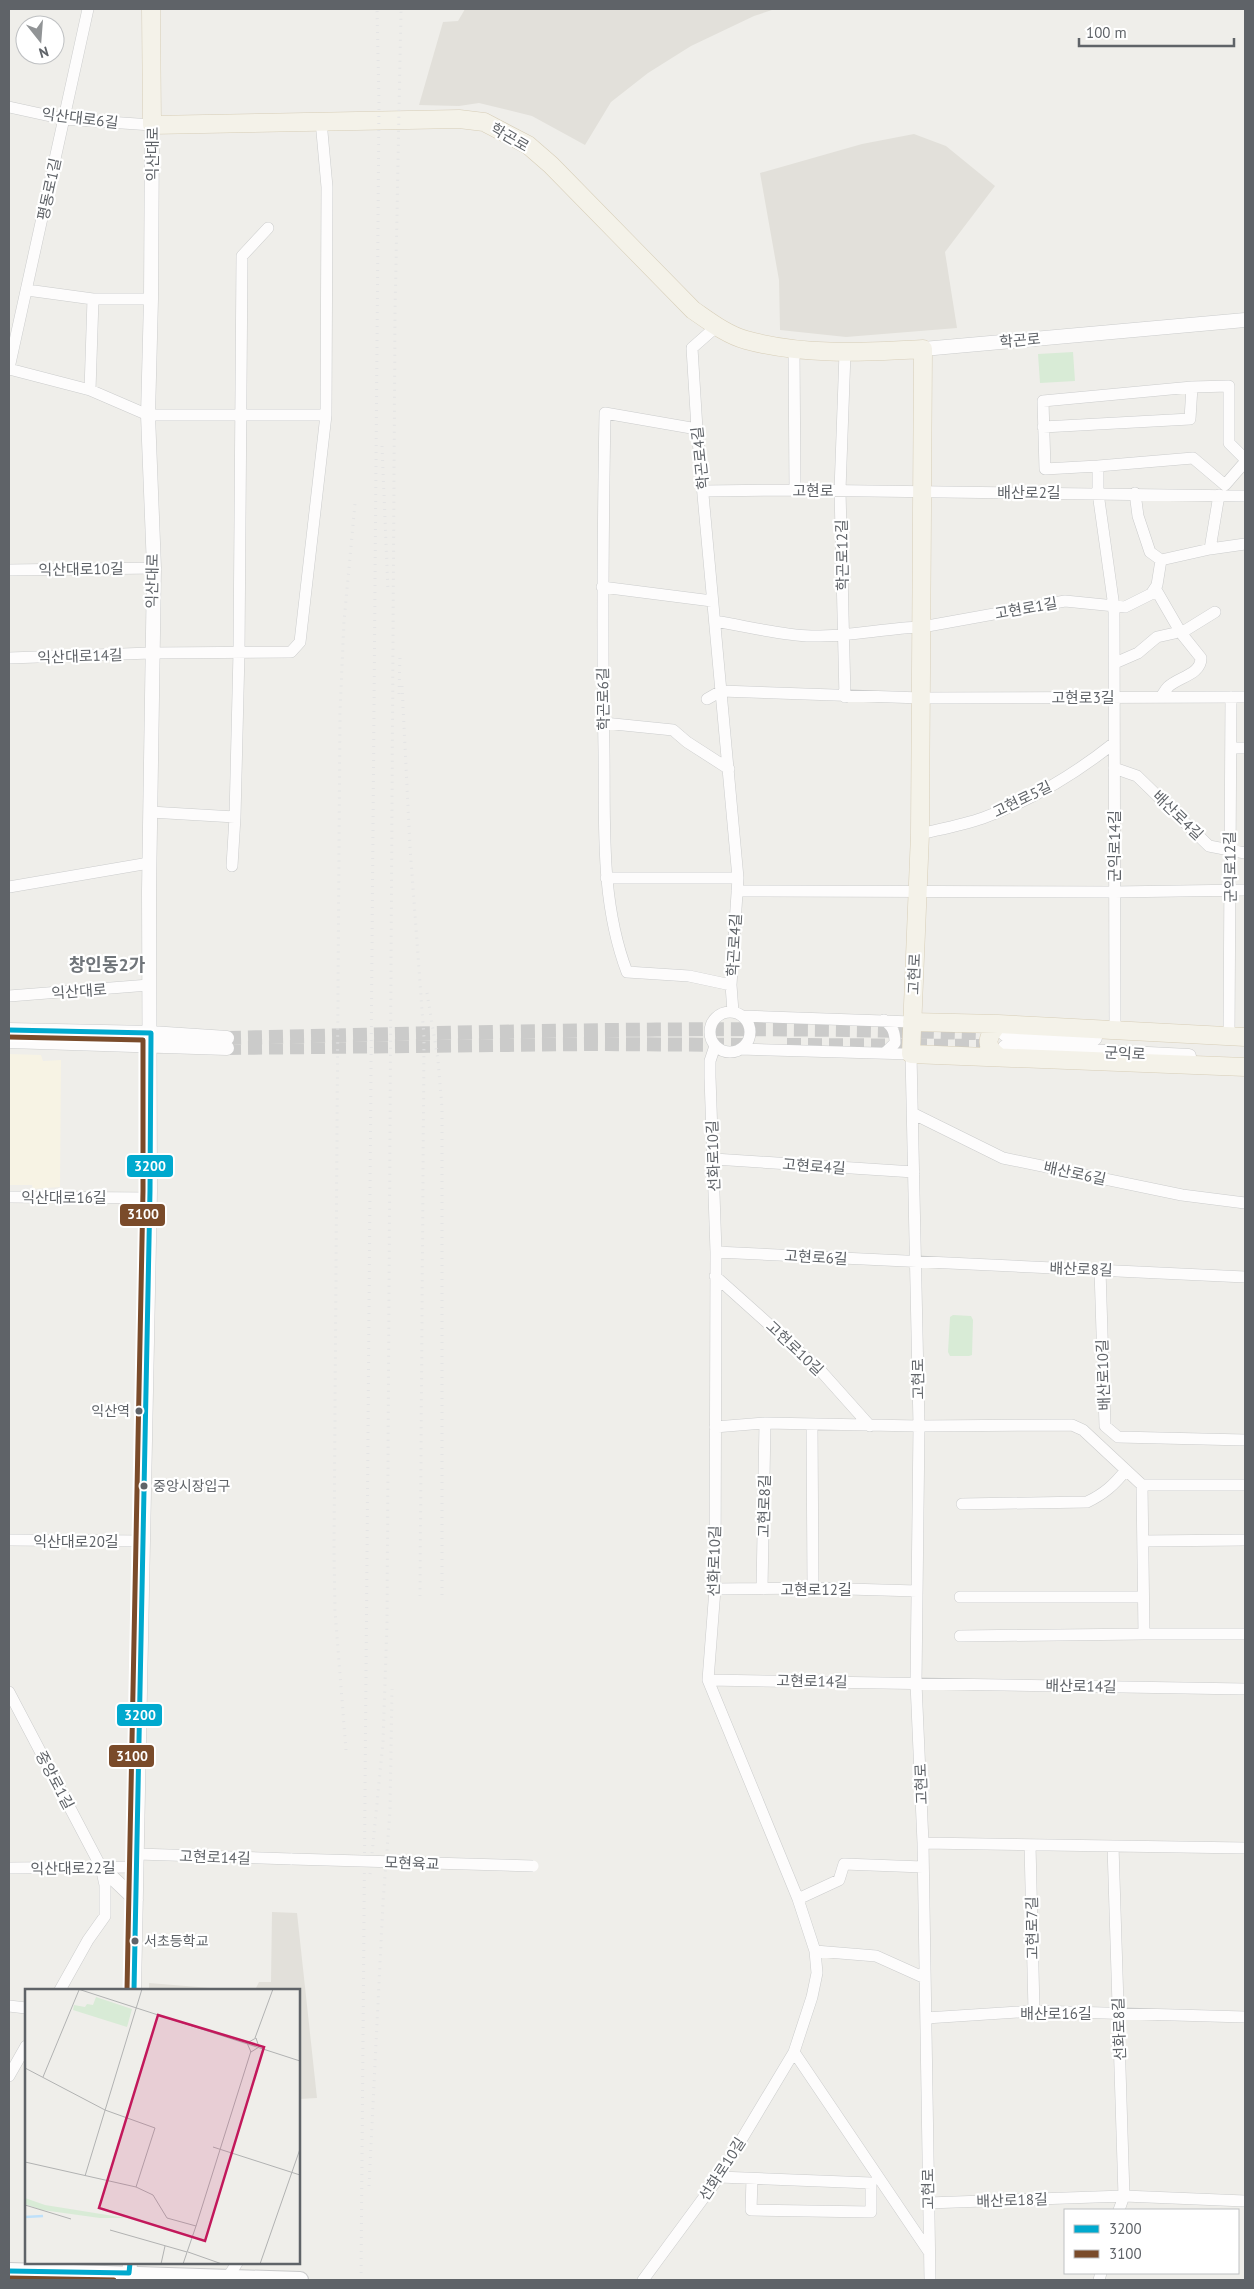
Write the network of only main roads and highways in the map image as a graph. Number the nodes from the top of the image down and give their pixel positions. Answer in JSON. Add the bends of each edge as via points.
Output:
{"nodes":[{"id":1,"x":151,"y":9,"type":"edge"},
{"id":2,"x":152,"y":125,"type":"joint"},
{"id":3,"x":923,"y":349,"type":"joint"},
{"id":4,"x":912,"y":1022,"type":"junction"},
{"id":5,"x":1240,"y":1039,"type":"edge"},
{"id":6,"x":1002,"y":1040,"type":"junction"},
{"id":7,"x":1245,"y":1067,"type":"edge"},
{"id":8,"x":79,"y":2264,"type":"edge"},
{"id":9,"x":178,"y":2264,"type":"edge"},
{"id":10,"x":9,"y":2271,"type":"edge"},
{"id":11,"x":129,"y":2272,"type":"edge"},
{"id":12,"x":61,"y":2276,"type":"edge"},
{"id":13,"x":204,"y":2278,"type":"edge"},
{"id":14,"x":300,"y":2280,"type":"edge"}],
"edges":[{"from":1,"to":2,"type":"main road","name":"익산대로"},
{"from":2,"to":3,"type":"main road","name":"학곤로","via":[[459,118],[484,122],[528,145],[551,165],[693,310],[717,326],[745,340],[794,349],[845,352]]},
{"from":3,"to":4,"type":"main road","name":"고현로","via":[[920,834]]},
{"from":4,"to":6,"type":"main road"},
{"from":4,"to":6,"type":"main road","name":"고현로","via":[[911,1054]]},
{"from":5,"to":6,"type":"main road","via":[[1115,1030]]},
{"from":6,"to":7,"type":"main road"},
{"from":8,"to":12,"type":"main road"},
{"from":9,"to":13,"type":"main road"},
{"from":10,"to":12,"type":"main road"},
{"from":11,"to":12,"type":"main road"},
{"from":11,"to":13,"type":"main road"},
{"from":13,"to":14,"type":"main road"}]}
